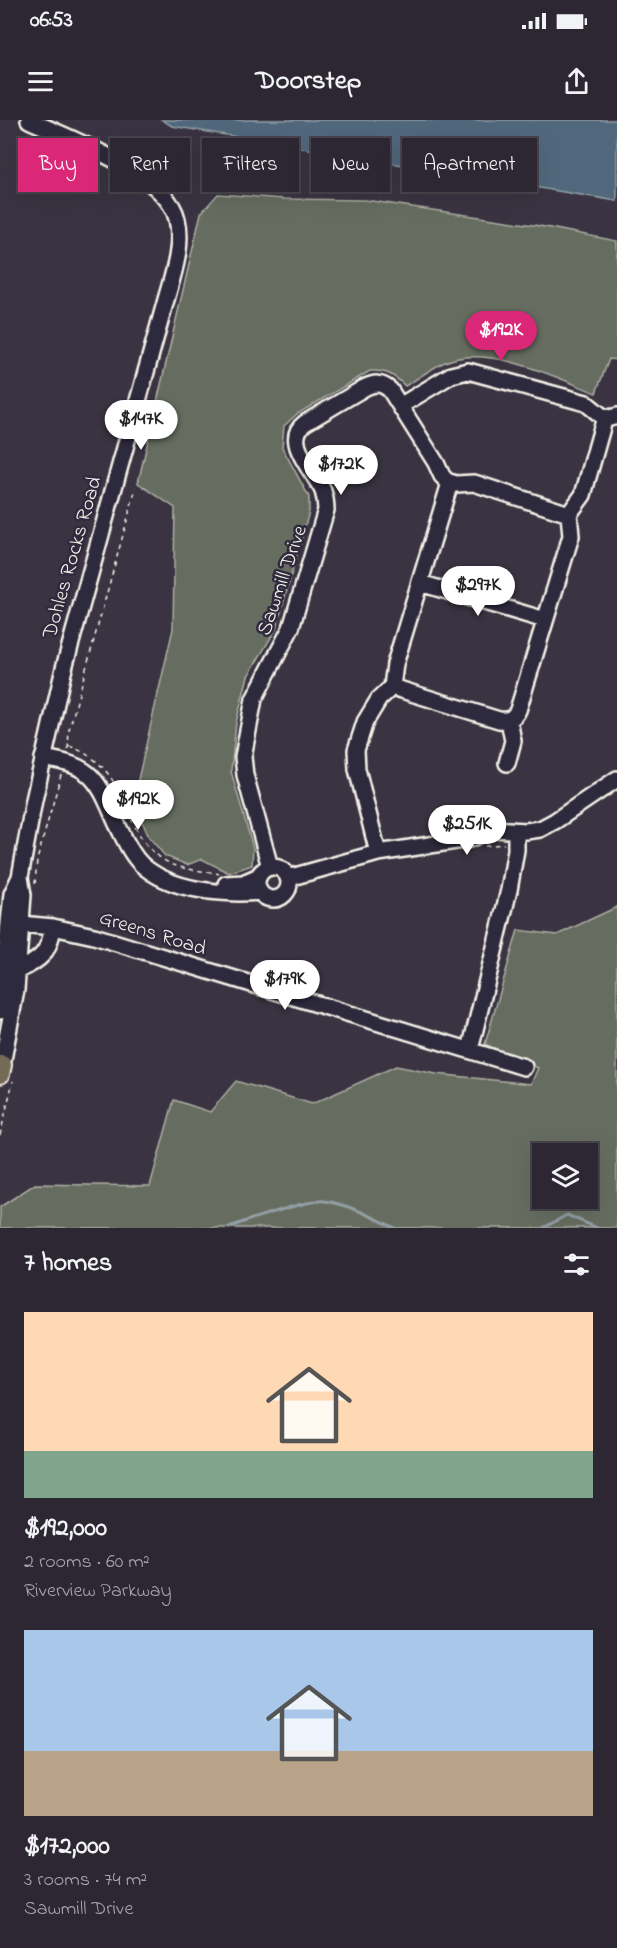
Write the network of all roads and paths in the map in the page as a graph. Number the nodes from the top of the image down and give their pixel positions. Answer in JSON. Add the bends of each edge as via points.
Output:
{"nodes":[{"id":1,"x":29,"y":120,"type":"edge"},
{"id":2,"x":400,"y":406,"type":"junction"},
{"id":3,"x":611,"y":417,"type":"edge"},
{"id":4,"x":450,"y":483,"type":"junction"},
{"id":5,"x":136,"y":488,"type":"dead end"},
{"id":6,"x":569,"y":514,"type":"junction"},
{"id":7,"x":420,"y":583,"type":"junction"},
{"id":8,"x":545,"y":620,"type":"junction"},
{"id":9,"x":392,"y":687,"type":"junction"},
{"id":10,"x":509,"y":720,"type":"junction"},
{"id":11,"x":69,"y":746,"type":"junction"},
{"id":12,"x":68,"y":750,"type":"dead end"},
{"id":13,"x":44,"y":754,"type":"junction"},
{"id":14,"x":507,"y":763,"type":"dead end"},
{"id":15,"x":62,"y":770,"type":"dead end"},
{"id":16,"x":617,"y":779,"type":"edge"},
{"id":17,"x":516,"y":831,"type":"junction"},
{"id":18,"x":378,"y":853,"type":"junction"},
{"id":19,"x":264,"y":872,"type":"junction"},
{"id":20,"x":227,"y":876,"type":"dead end"},
{"id":21,"x":288,"y":878,"type":"junction"},
{"id":22,"x":304,"y":885,"type":"dead end"},
{"id":23,"x":34,"y":892,"type":"dead end"},
{"id":24,"x":259,"y":897,"type":"junction"},
{"id":25,"x":15,"y":924,"type":"junction"},
{"id":26,"x":53,"y":927,"type":"junction"},
{"id":27,"x":17,"y":971,"type":"junction"},
{"id":28,"x":0,"y":1011,"type":"edge"},
{"id":29,"x":470,"y":1050,"type":"junction"},
{"id":30,"x":524,"y":1067,"type":"dead end"},
{"id":31,"x":4,"y":1071,"type":"edge"},
{"id":32,"x":0,"y":1135,"type":"edge"}],
"edges":[{"from":1,"to":13,"type":"street","name":"Dohles Rocks Road","via":[[147,178],[171,203],[179,238],[170,288],[64,668]]},
{"from":2,"to":3,"type":"street","via":[[452,375],[468,371],[586,403]]},
{"from":2,"to":4,"type":"street","name":"Sawmill Drive"},
{"from":2,"to":19,"type":"street","name":"Sawmill Drive","via":[[387,387],[372,384],[305,423],[296,433],[298,447],[323,492],[326,510],[289,635],[257,692],[243,757]]},
{"from":3,"to":6,"type":"street","via":[[584,493]]},
{"from":4,"to":6,"type":"street","via":[[474,483]]},
{"from":4,"to":7,"type":"street"},
{"from":5,"to":11,"type":"path","via":[[69,730]]},
{"from":6,"to":8,"type":"street","via":[[571,536]]},
{"from":7,"to":8,"type":"street"},
{"from":7,"to":9,"type":"street","via":[[395,664]]},
{"from":8,"to":10,"type":"street","via":[[518,710]]},
{"from":9,"to":10,"type":"street"},
{"from":9,"to":18,"type":"street","via":[[365,722],[356,750]]},
{"from":10,"to":14,"type":"street","via":[[513,738]]},
{"from":11,"to":12,"type":"path"},
{"from":11,"to":20,"type":"path","via":[[90,755],[108,771],[140,835],[158,856],[183,868]]},
{"from":13,"to":19,"type":"street","via":[[75,756],[98,771],[138,845],[157,865],[172,873],[227,885],[243,883]]},
{"from":13,"to":24,"type":"street","via":[[91,776],[131,851],[155,874],[170,882]]},
{"from":13,"to":25,"type":"street","name":"Dohles Rocks Road","via":[[27,830],[20,877],[23,895]]},
{"from":15,"to":23,"type":"path","via":[[37,860]]},
{"from":16,"to":17,"type":"street","via":[[544,827]]},
{"from":17,"to":18,"type":"street","via":[[492,829],[469,839]]},
{"from":17,"to":29,"type":"street","via":[[509,890]]},
{"from":18,"to":21,"type":"street"},
{"from":19,"to":21,"type":"street","via":[[283,871]]},
{"from":19,"to":24,"type":"street","via":[[257,884]]},
{"from":21,"to":24,"type":"street","via":[[288,888],[278,898]]},
{"from":22,"to":24,"type":"path","via":[[285,904],[270,907]]},
{"from":25,"to":26,"type":"street","name":"Greens Road"},
{"from":25,"to":27,"type":"street","name":"Dohles Rocks Road"},
{"from":25,"to":28,"type":"street","name":"Dohles Rocks Road"},
{"from":26,"to":27,"type":"street","via":[[47,951]]},
{"from":26,"to":29,"type":"street","name":"Greens Road"},
{"from":27,"to":31,"type":"street","name":"Dohles Rocks Road"},
{"from":29,"to":30,"type":"street","name":"Greens Road"},
{"from":31,"to":32,"type":"path"}]}
